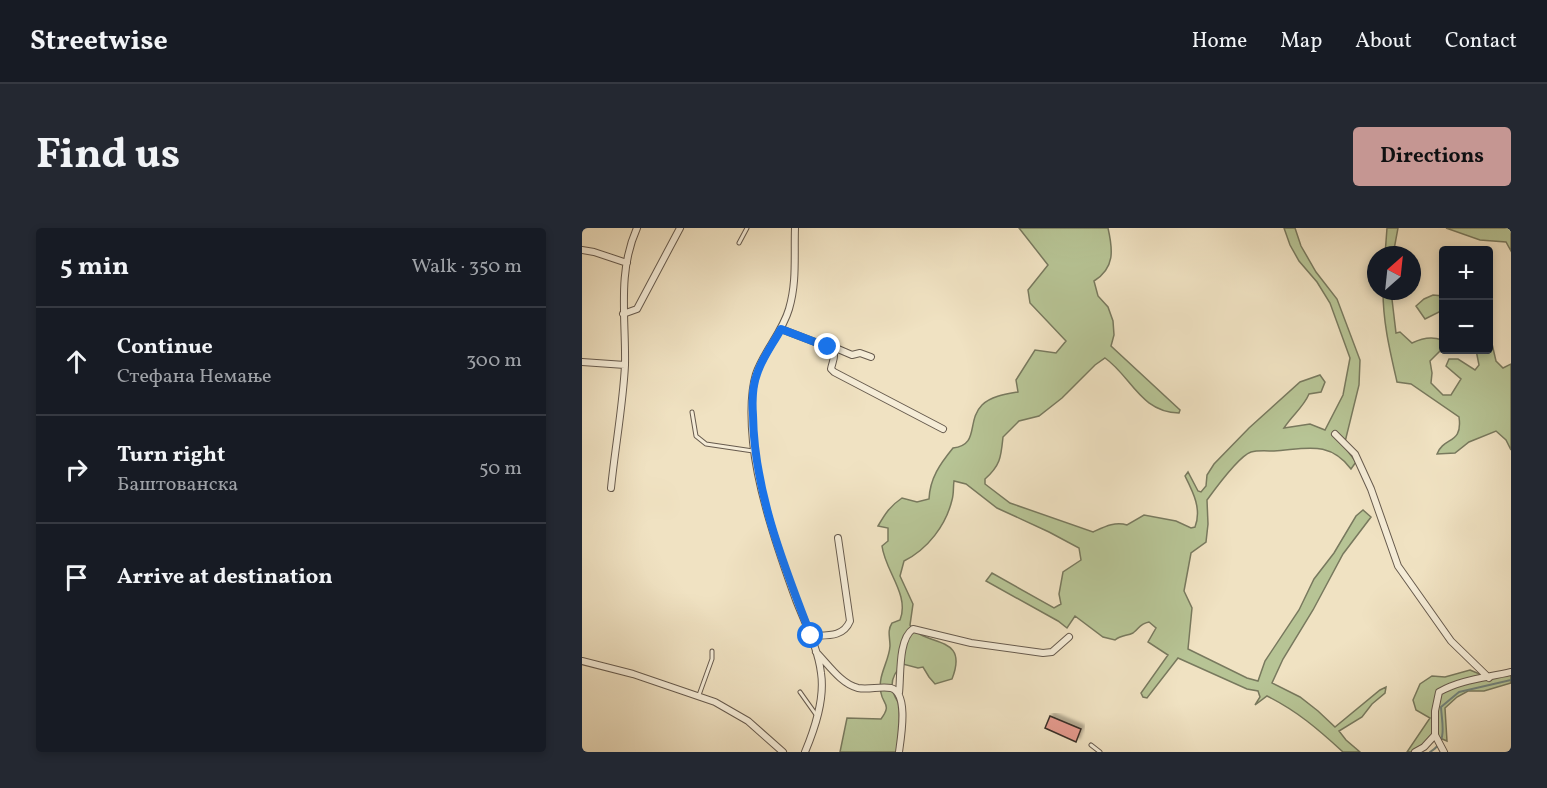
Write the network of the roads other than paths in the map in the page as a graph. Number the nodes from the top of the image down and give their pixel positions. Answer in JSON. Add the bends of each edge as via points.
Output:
{"nodes":[{"id":1,"x":637,"y":228,"type":"edge"},
{"id":2,"x":680,"y":228,"type":"edge"},
{"id":3,"x":747,"y":228,"type":"edge"},
{"id":4,"x":794,"y":228,"type":"edge"},
{"id":5,"x":739,"y":243,"type":"dead end"},
{"id":6,"x":582,"y":250,"type":"edge"},
{"id":7,"x":627,"y":263,"type":"junction"},
{"id":8,"x":623,"y":314,"type":"junction"},
{"id":9,"x":781,"y":329,"type":"junction"},
{"id":10,"x":831,"y":350,"type":"junction"},
{"id":11,"x":871,"y":357,"type":"dead end"},
{"id":12,"x":582,"y":362,"type":"edge"},
{"id":13,"x":625,"y":365,"type":"junction"},
{"id":14,"x":692,"y":412,"type":"dead end"},
{"id":15,"x":943,"y":429,"type":"dead end"},
{"id":16,"x":1335,"y":434,"type":"dead end"},
{"id":17,"x":755,"y":451,"type":"junction"},
{"id":18,"x":610,"y":488,"type":"dead end"},
{"id":19,"x":838,"y":538,"type":"dead end"},
{"id":20,"x":811,"y":636,"type":"junction"},
{"id":21,"x":1069,"y":637,"type":"dead end"},
{"id":22,"x":712,"y":651,"type":"dead end"},
{"id":23,"x":816,"y":651,"type":"junction"},
{"id":24,"x":582,"y":661,"type":"edge"},
{"id":25,"x":1511,"y":672,"type":"edge"},
{"id":26,"x":1489,"y":678,"type":"junction"},
{"id":27,"x":800,"y":692,"type":"dead end"},
{"id":28,"x":899,"y":693,"type":"junction"},
{"id":29,"x":699,"y":695,"type":"junction"},
{"id":30,"x":818,"y":717,"type":"junction"},
{"id":31,"x":1435,"y":735,"type":"junction"},
{"id":32,"x":1091,"y":745,"type":"dead end"},
{"id":33,"x":783,"y":752,"type":"edge"},
{"id":34,"x":805,"y":752,"type":"edge"},
{"id":35,"x":899,"y":752,"type":"edge"},
{"id":36,"x":1100,"y":752,"type":"edge"},
{"id":37,"x":1415,"y":752,"type":"edge"},
{"id":38,"x":1444,"y":752,"type":"edge"}],
"edges":[{"from":1,"to":7,"type":"street"},
{"from":2,"to":8,"type":"street","via":[[637,309]]},
{"from":3,"to":5,"type":"lane"},
{"from":4,"to":9,"type":"street","via":[[795,282]]},
{"from":6,"to":7,"type":"street"},
{"from":7,"to":8,"type":"street"},
{"from":8,"to":13,"type":"street"},
{"from":9,"to":10,"type":"street"},
{"from":9,"to":17,"type":"street","via":[[753,387]]},
{"from":10,"to":11,"type":"street"},
{"from":10,"to":15,"type":"street","via":[[835,356],[831,369],[834,372]]},
{"from":12,"to":13,"type":"street"},
{"from":13,"to":18,"type":"street"},
{"from":14,"to":17,"type":"lane","via":[[696,436],[706,444]]},
{"from":16,"to":26,"type":"street","via":[[1355,454],[1398,566],[1451,641]]},
{"from":17,"to":20,"type":"street","via":[[773,529]]},
{"from":19,"to":20,"type":"street","via":[[850,621],[847,628],[835,635]]},
{"from":20,"to":23,"type":"street"},
{"from":21,"to":28,"type":"street","via":[[1052,652],[1043,653],[971,643],[913,629],[903,644]]},
{"from":22,"to":29,"type":"lane"},
{"from":23,"to":28,"type":"street","via":[[850,684],[859,688],[892,688]]},
{"from":23,"to":30,"type":"street","via":[[822,673]]},
{"from":24,"to":29,"type":"street"},
{"from":25,"to":26,"type":"street"},
{"from":26,"to":31,"type":"street","via":[[1455,683],[1439,692]]},
{"from":27,"to":30,"type":"lane"},
{"from":28,"to":35,"type":"street","via":[[903,703]]},
{"from":29,"to":33,"type":"street","via":[[748,721]]},
{"from":30,"to":34,"type":"street"},
{"from":31,"to":37,"type":"street"},
{"from":31,"to":38,"type":"street"},
{"from":32,"to":36,"type":"lane"}]}
